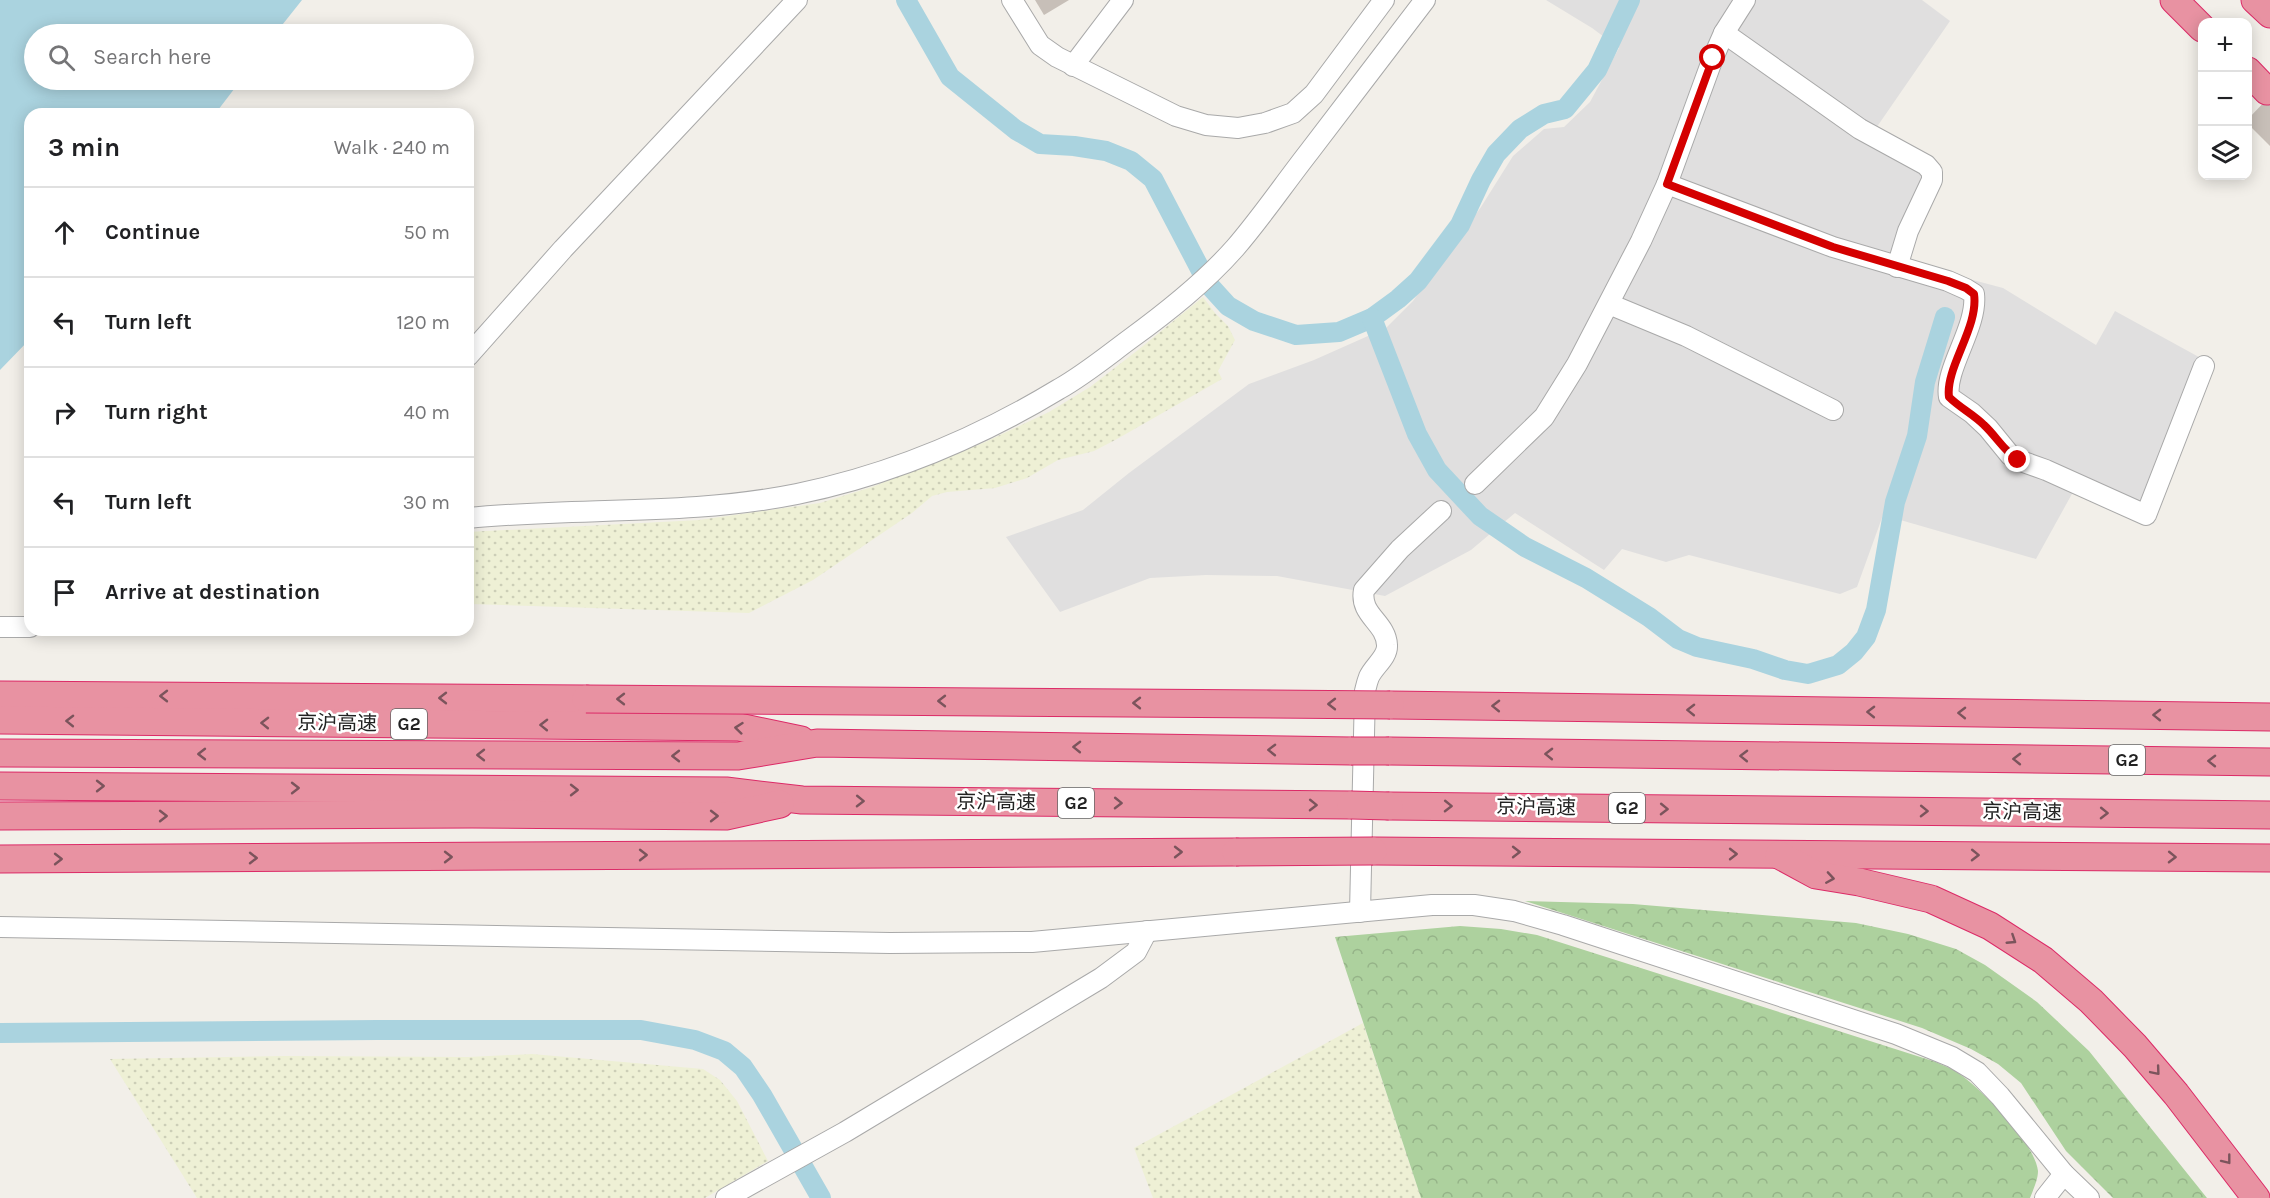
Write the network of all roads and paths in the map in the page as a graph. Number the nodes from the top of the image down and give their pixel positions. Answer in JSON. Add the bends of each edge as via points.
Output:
{"nodes":[{"id":1,"x":797,"y":0,"type":"edge"},
{"id":2,"x":1012,"y":0,"type":"edge"},
{"id":3,"x":1123,"y":0,"type":"edge"},
{"id":4,"x":1384,"y":0,"type":"edge"},
{"id":5,"x":1425,"y":0,"type":"edge"},
{"id":6,"x":1745,"y":0,"type":"edge"},
{"id":7,"x":2174,"y":0,"type":"edge"},
{"id":8,"x":2255,"y":0,"type":"edge"},
{"id":9,"x":2270,"y":14,"type":"edge"},
{"id":10,"x":2198,"y":24,"type":"edge"},
{"id":11,"x":1724,"y":33,"type":"junction"},
{"id":12,"x":1073,"y":66,"type":"junction"},
{"id":13,"x":2248,"y":72,"type":"edge"},
{"id":14,"x":2268,"y":91,"type":"dead end"},
{"id":15,"x":1667,"y":184,"type":"junction"},
{"id":16,"x":1897,"y":267,"type":"junction"},
{"id":17,"x":1609,"y":304,"type":"junction"},
{"id":18,"x":474,"y":349,"type":"edge"},
{"id":19,"x":2204,"y":366,"type":"dead end"},
{"id":20,"x":1833,"y":410,"type":"dead end"},
{"id":21,"x":1475,"y":484,"type":"dead end"},
{"id":22,"x":1441,"y":511,"type":"dead end"},
{"id":23,"x":474,"y":518,"type":"edge"},
{"id":24,"x":0,"y":627,"type":"edge"},
{"id":25,"x":24,"y":627,"type":"edge"},
{"id":26,"x":0,"y":695,"type":"edge"},
{"id":27,"x":2270,"y":698,"type":"edge"},
{"id":28,"x":2216,"y":716,"type":"junction"},
{"id":29,"x":2270,"y":717,"type":"edge"},
{"id":30,"x":0,"y":720,"type":"edge"},
{"id":31,"x":817,"y":743,"type":"junction"},
{"id":32,"x":0,"y":753,"type":"edge"},
{"id":33,"x":2270,"y":762,"type":"edge"},
{"id":34,"x":0,"y":786,"type":"edge"},
{"id":35,"x":802,"y":800,"type":"junction"},
{"id":36,"x":2270,"y":815,"type":"edge"},
{"id":37,"x":0,"y":816,"type":"edge"},
{"id":38,"x":1777,"y":854,"type":"junction"},
{"id":39,"x":2270,"y":858,"type":"edge"},
{"id":40,"x":0,"y":859,"type":"edge"},
{"id":41,"x":1360,"y":912,"type":"junction"},
{"id":42,"x":0,"y":927,"type":"edge"},
{"id":43,"x":1147,"y":931,"type":"junction"},
{"id":44,"x":2064,"y":1174,"type":"junction"},
{"id":45,"x":726,"y":1198,"type":"edge"},
{"id":46,"x":2045,"y":1198,"type":"edge"},
{"id":47,"x":2089,"y":1198,"type":"edge"},
{"id":48,"x":2256,"y":1198,"type":"edge"}],
"edges":[{"from":1,"to":18,"type":"street"},
{"from":2,"to":12,"type":"street","via":[[1040,45]]},
{"from":3,"to":12,"type":"street"},
{"from":4,"to":12,"type":"street","via":[[1314,94],[1293,114],[1265,123],[1239,128],[1206,125],[1176,116]]},
{"from":5,"to":23,"type":"street","via":[[1256,222],[1192,290],[1104,358],[990,428],[928,455],[796,494],[648,511]]},
{"from":6,"to":11,"type":"street"},
{"from":7,"to":10,"type":"highway"},
{"from":8,"to":9,"type":"highway"},
{"from":11,"to":15,"type":"street"},
{"from":11,"to":16,"type":"street","via":[[1860,129],[1932,172]]},
{"from":13,"to":14,"type":"highway"},
{"from":15,"to":16,"type":"street"},
{"from":15,"to":17,"type":"street"},
{"from":16,"to":19,"type":"street","via":[[1948,281],[1974,294],[1973,314],[1950,382],[1949,397],[1972,413],[2018,460],[2146,515]]},
{"from":17,"to":20,"type":"street","via":[[1686,336]]},
{"from":17,"to":21,"type":"street","via":[[1544,417]]},
{"from":22,"to":41,"type":"street","via":[[1393,557],[1364,590],[1362,598],[1387,645],[1365,691]]},
{"from":24,"to":25,"type":"street"},
{"from":28,"to":26,"type":"highway","one_way":true,"bridge":true,"via":[[1390,705]]},
{"from":27,"to":28,"type":"highway","via":[[2248,700]]},
{"from":28,"to":29,"type":"highway"},
{"from":31,"to":30,"type":"highway","name":"京沪高速","number":"G2","one_way":true,"via":[[739,727]]},
{"from":31,"to":32,"type":"highway","name":"京沪高速","number":"G2","one_way":true,"via":[[738,756]]},
{"from":33,"to":31,"type":"highway","name":"京沪高速","number":"G2","one_way":true,"bridge":true},
{"from":34,"to":35,"type":"highway","name":"京沪高速","number":"G2","one_way":true,"via":[[726,790]]},
{"from":35,"to":36,"type":"highway","name":"京沪高速","number":"G2","one_way":true,"bridge":true},
{"from":37,"to":35,"type":"highway","name":"京沪高速","number":"G2","one_way":true,"via":[[726,816]]},
{"from":38,"to":39,"type":"highway","one_way":true},
{"from":40,"to":38,"type":"highway","one_way":true,"bridge":true,"via":[[1374,851]]},
{"from":38,"to":48,"type":"highway","one_way":true,"via":[[1816,875],[1931,899],[1990,926],[2043,960],[2135,1046]]},
{"from":41,"to":43,"type":"street"},
{"from":41,"to":44,"type":"street","via":[[1432,905],[1474,905],[1514,911],[1896,1034],[1977,1072]]},
{"from":42,"to":43,"type":"street","via":[[890,943],[1032,942]]},
{"from":43,"to":45,"type":"street","via":[[1136,952],[1101,978],[845,1132]]},
{"from":44,"to":46,"type":"street"},
{"from":44,"to":47,"type":"street"}]}
